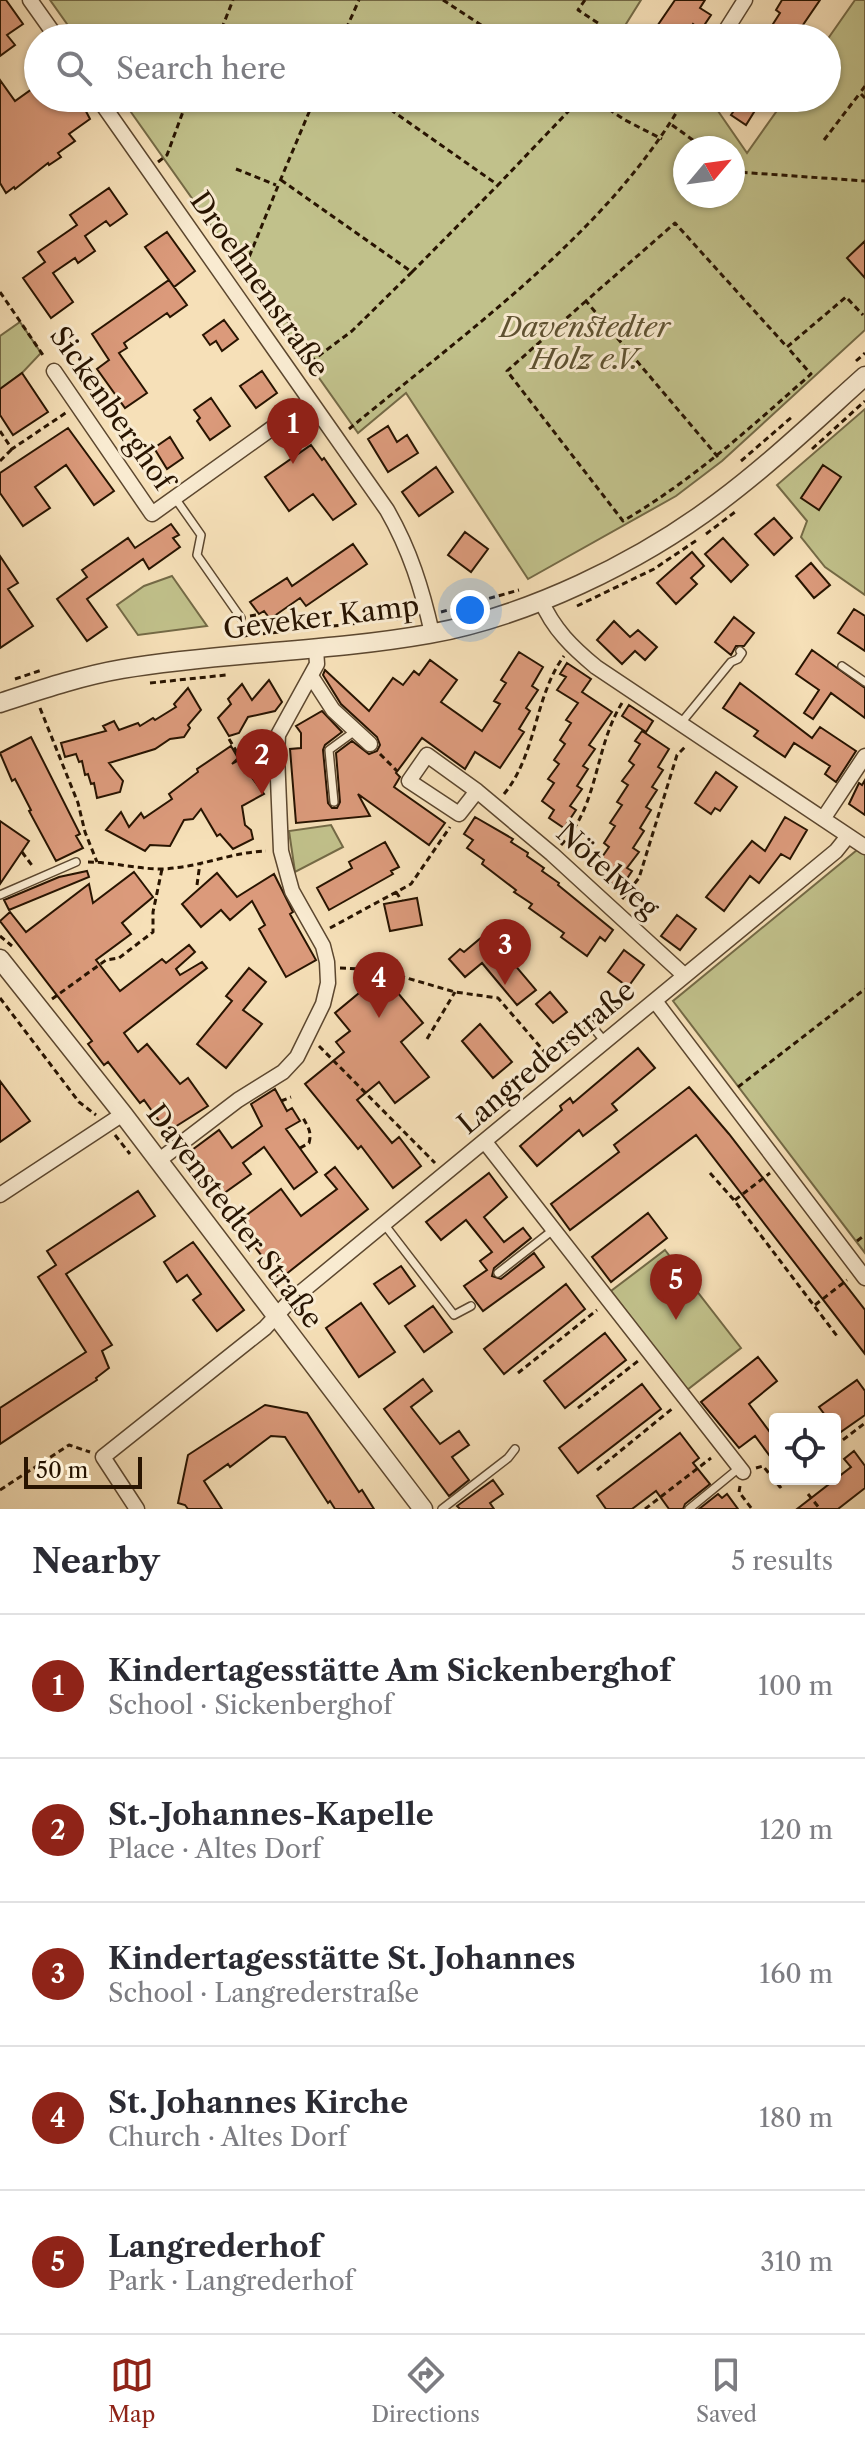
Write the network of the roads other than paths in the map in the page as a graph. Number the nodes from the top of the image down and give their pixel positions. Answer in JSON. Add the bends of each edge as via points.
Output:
{"nodes":[{"id":1,"x":30,"y":0,"type":"edge"},
{"id":2,"x":745,"y":0,"type":"edge"},
{"id":3,"x":47,"y":24,"type":"edge"},
{"id":4,"x":730,"y":24,"type":"edge"},
{"id":5,"x":108,"y":112,"type":"edge"},
{"id":6,"x":860,"y":369,"type":"edge"},
{"id":7,"x":54,"y":371,"type":"road end"},
{"id":8,"x":310,"y":401,"type":"junction"},
{"id":9,"x":175,"y":498,"type":"junction"},
{"id":10,"x":541,"y":600,"type":"junction"},
{"id":11,"x":241,"y":618,"type":"road end"},
{"id":12,"x":430,"y":624,"type":"junction"},
{"id":13,"x":316,"y":649,"type":"junction"},
{"id":14,"x":740,"y":651,"type":"dead end"},
{"id":15,"x":842,"y":666,"type":"dead end"},
{"id":16,"x":311,"y":676,"type":"junction"},
{"id":17,"x":865,"y":682,"type":"edge"},
{"id":18,"x":0,"y":703,"type":"edge"},
{"id":19,"x":680,"y":723,"type":"junction"},
{"id":20,"x":355,"y":731,"type":"junction"},
{"id":21,"x":370,"y":744,"type":"road end"},
{"id":22,"x":865,"y":756,"type":"edge"},
{"id":23,"x":477,"y":791,"type":"junction"},
{"id":24,"x":334,"y":802,"type":"dead end"},
{"id":25,"x":823,"y":819,"type":"junction"},
{"id":26,"x":848,"y":836,"type":"junction"},
{"id":27,"x":865,"y":847,"type":"edge"},
{"id":28,"x":76,"y":862,"type":"road end"},
{"id":29,"x":0,"y":895,"type":"edge"},
{"id":30,"x":0,"y":959,"type":"edge"},
{"id":31,"x":684,"y":975,"type":"junction"},
{"id":32,"x":655,"y":1001,"type":"junction"},
{"id":33,"x":567,"y":1038,"type":"dead end"},
{"id":34,"x":605,"y":1042,"type":"junction"},
{"id":35,"x":115,"y":1119,"type":"junction"},
{"id":36,"x":485,"y":1142,"type":"junction"},
{"id":37,"x":158,"y":1161,"type":"junction"},
{"id":38,"x":0,"y":1195,"type":"edge"},
{"id":39,"x":384,"y":1224,"type":"junction"},
{"id":40,"x":553,"y":1230,"type":"junction"},
{"id":41,"x":498,"y":1273,"type":"dead end"},
{"id":42,"x":862,"y":1274,"type":"edge"},
{"id":43,"x":471,"y":1306,"type":"dead end"},
{"id":44,"x":275,"y":1316,"type":"junction"},
{"id":45,"x":515,"y":1449,"type":"dead end"},
{"id":46,"x":741,"y":1470,"type":"joint"},
{"id":47,"x":137,"y":1509,"type":"edge"},
{"id":48,"x":423,"y":1509,"type":"edge"},
{"id":49,"x":442,"y":1509,"type":"edge"},
{"id":50,"x":689,"y":1509,"type":"edge"}],
"edges":[{"from":1,"to":3,"type":"street"},
{"from":2,"to":4,"type":"street"},
{"from":5,"to":8,"type":"street","name":"Droehnenstraße"},
{"from":6,"to":10,"type":"street","name":"Geveker Kamp","via":[[760,469],[705,512],[631,557]]},
{"from":7,"to":9,"type":"street","name":"Sickenberghof","via":[[152,514]]},
{"from":8,"to":9,"type":"street","name":"Sickenberghof"},
{"from":8,"to":12,"type":"street","name":"Droehnenstraße","via":[[405,541]]},
{"from":9,"to":11,"type":"lane","via":[[201,535],[197,555]]},
{"from":10,"to":12,"type":"street","name":"Geveker Kamp","via":[[492,617]]},
{"from":10,"to":19,"type":"street","via":[[571,646]]},
{"from":12,"to":13,"type":"street","name":"Geveker Kamp"},
{"from":13,"to":16,"type":"street"},
{"from":13,"to":18,"type":"street","name":"Geveker Kamp","via":[[119,670]]},
{"from":14,"to":19,"type":"lane"},
{"from":15,"to":17,"type":"lane"},
{"from":16,"to":20,"type":"street","via":[[333,710]]},
{"from":16,"to":37,"type":"street","via":[[278,735],[277,755],[281,851],[292,891],[323,946],[328,967],[323,1004],[297,1057],[283,1072]]},
{"from":19,"to":25,"type":"street"},
{"from":20,"to":21,"type":"street"},
{"from":20,"to":24,"type":"lane","via":[[329,750]]},
{"from":22,"to":25,"type":"street"},
{"from":23,"to":23,"type":"street","name":"Nötelweg","via":[[427,755],[409,781],[459,814]]},
{"from":23,"to":31,"type":"street","name":"Nötelweg"},
{"from":25,"to":26,"type":"street"},
{"from":26,"to":27,"type":"street"},
{"from":26,"to":31,"type":"street","name":"Langrederstraße"},
{"from":28,"to":29,"type":"lane"},
{"from":30,"to":35,"type":"street","name":"Davenstedter Straße"},
{"from":31,"to":32,"type":"street","name":"Langrederstraße"},
{"from":32,"to":34,"type":"street","name":"Langrederstraße"},
{"from":32,"to":42,"type":"street"},
{"from":33,"to":34,"type":"lane","via":[[587,1020]]},
{"from":34,"to":36,"type":"street","name":"Langrederstraße"},
{"from":35,"to":37,"type":"street","name":"Davenstedter Straße"},
{"from":35,"to":38,"type":"street"},
{"from":36,"to":39,"type":"street","name":"Langrederstraße"},
{"from":36,"to":40,"type":"street"},
{"from":37,"to":44,"type":"street","name":"Davenstedter Straße"},
{"from":39,"to":43,"type":"lane","via":[[454,1315]]},
{"from":39,"to":44,"type":"street","name":"Langrederstraße"},
{"from":40,"to":41,"type":"lane"},
{"from":40,"to":46,"type":"street"},
{"from":44,"to":47,"type":"street","name":"Langrederstraße","via":[[103,1457]]},
{"from":44,"to":48,"type":"street","name":"Davenstedter Straße"},
{"from":45,"to":49,"type":"lane"},
{"from":46,"to":50,"type":"lane"}]}
